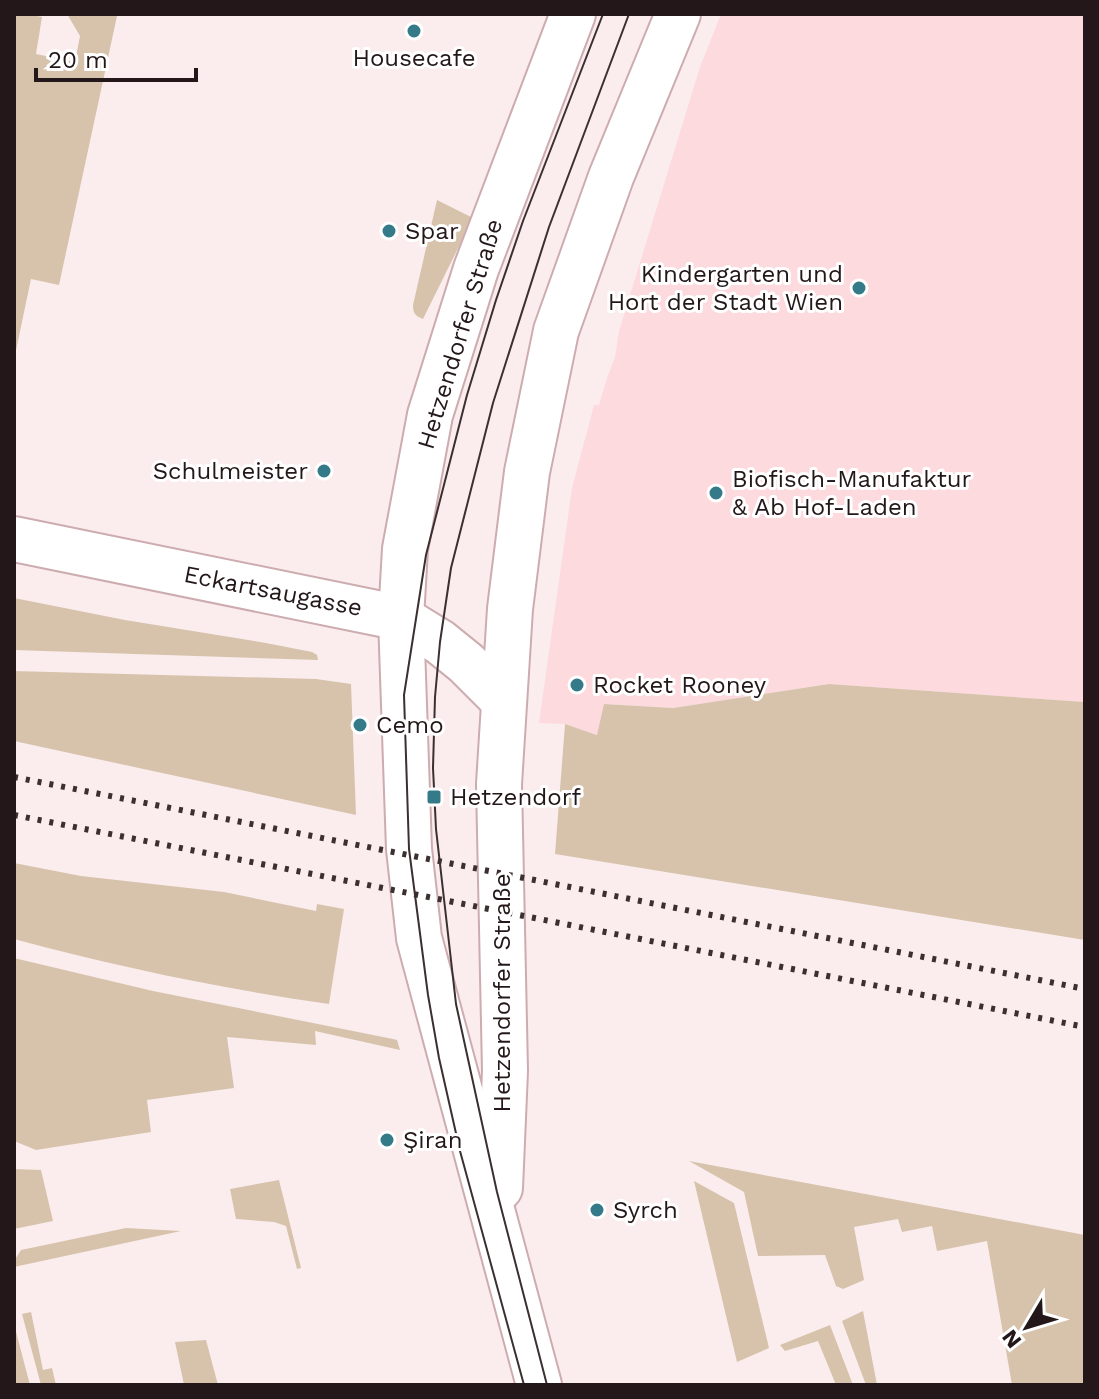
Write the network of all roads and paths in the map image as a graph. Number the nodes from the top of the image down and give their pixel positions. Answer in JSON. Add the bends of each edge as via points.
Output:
{"nodes":[{"id":1,"x":573,"y":14,"type":"edge"},
{"id":2,"x":678,"y":14,"type":"edge"},
{"id":3,"x":14,"y":539,"type":"edge"},
{"id":4,"x":401,"y":618,"type":"junction"},
{"id":5,"x":504,"y":701,"type":"junction"},
{"id":6,"x":498,"y":1231,"type":"junction"},
{"id":7,"x":539,"y":1385,"type":"edge"}],
"edges":[{"from":1,"to":4,"type":"main road","name":"Hetzendorfer Straße","via":[[476,269],[430,415],[405,549]]},
{"from":2,"to":5,"type":"main road","name":"Hetzendorfer Straße","via":[[556,331],[527,472]]},
{"from":3,"to":4,"type":"main road","name":"Eckartsaugasse"},
{"from":4,"to":5,"type":"main road","name":"Eckartsaugasse","via":[[440,642]]},
{"from":4,"to":6,"type":"main road","name":"Hetzendorfer Straße","via":[[409,849],[419,938]]},
{"from":5,"to":6,"type":"main road","name":"Hetzendorfer Straße","via":[[499,784],[505,1071]]},
{"from":6,"to":7,"type":"main road","name":"Hetzendorfer Straße"}]}
